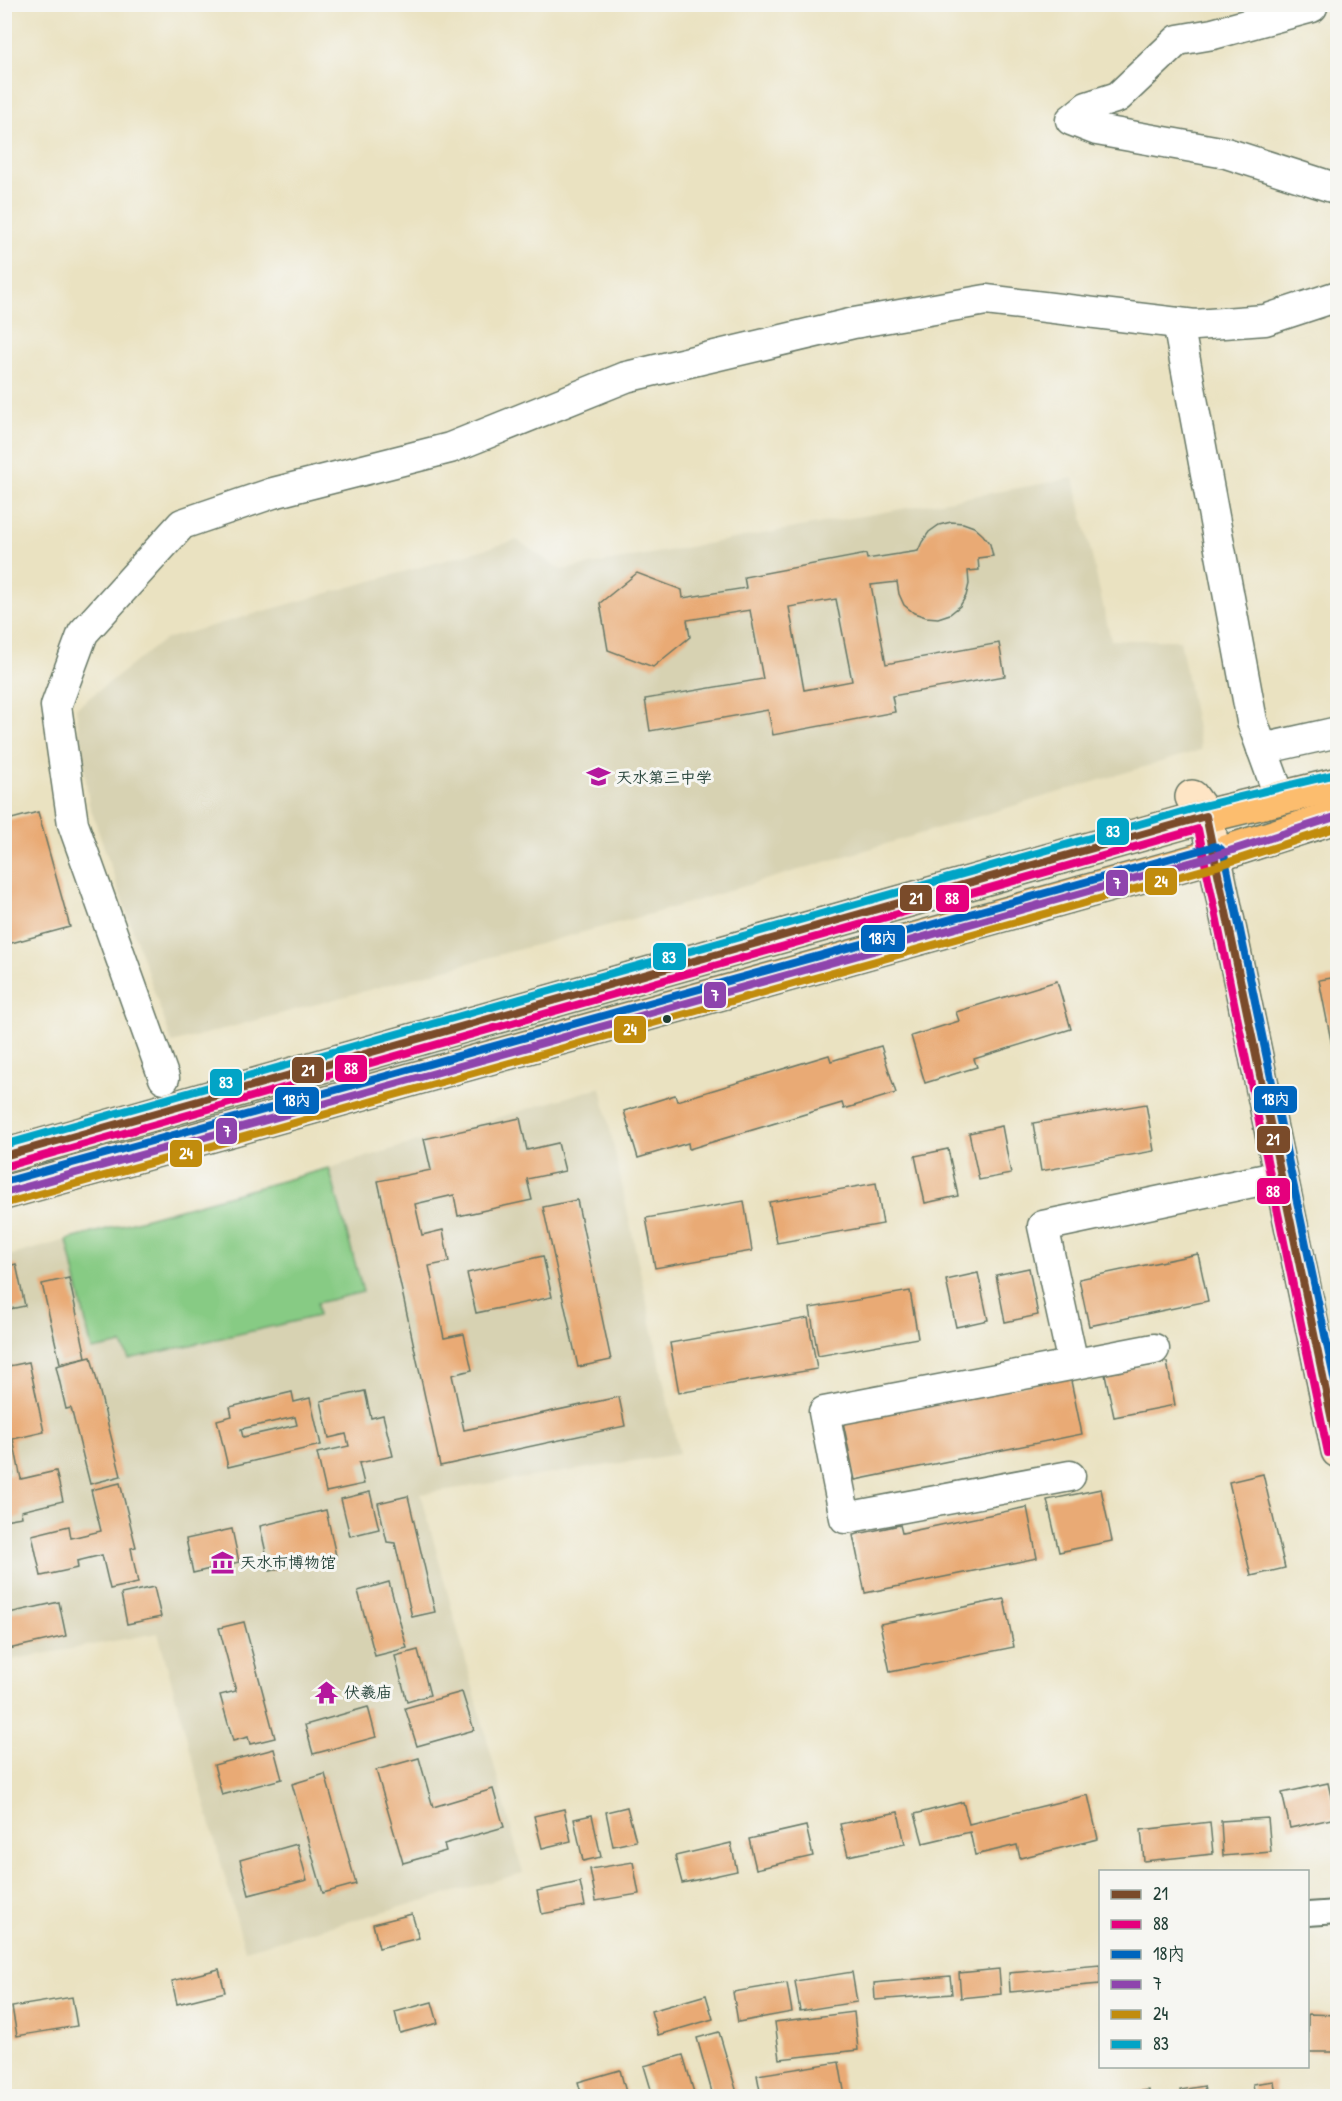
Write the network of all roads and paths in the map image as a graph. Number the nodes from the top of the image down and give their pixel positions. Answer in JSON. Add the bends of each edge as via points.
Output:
{"nodes":[{"id":1,"x":1312,"y":4,"type":"edge"},
{"id":2,"x":1338,"y":189,"type":"edge"},
{"id":3,"x":1338,"y":296,"type":"edge"},
{"id":4,"x":1178,"y":323,"type":"junction"},
{"id":5,"x":1338,"y":732,"type":"edge"},
{"id":6,"x":1262,"y":749,"type":"junction"},
{"id":7,"x":1338,"y":784,"type":"edge"},
{"id":8,"x":1280,"y":798,"type":"junction"},
{"id":9,"x":1199,"y":807,"type":"junction"},
{"id":10,"x":1338,"y":816,"type":"edge"},
{"id":11,"x":1214,"y":856,"type":"junction"},
{"id":12,"x":164,"y":1078,"type":"dead end"},
{"id":13,"x":4,"y":1156,"type":"edge"},
{"id":14,"x":1281,"y":1176,"type":"junction"},
{"id":15,"x":4,"y":1193,"type":"edge"},
{"id":16,"x":1154,"y":1349,"type":"dead end"},
{"id":17,"x":1073,"y":1364,"type":"junction"},
{"id":18,"x":1338,"y":1452,"type":"edge"},
{"id":19,"x":1070,"y":1476,"type":"dead end"},
{"id":20,"x":1338,"y":1912,"type":"edge"},
{"id":21,"x":1309,"y":1914,"type":"edge"}],
"edges":[{"from":1,"to":2,"type":"street","via":[[1213,34],[1178,40],[1118,97],[1087,107],[1071,120],[1097,130],[1226,153]]},
{"from":3,"to":4,"type":"street","via":[[1265,320]]},
{"from":4,"to":6,"type":"street","via":[[1252,721]]},
{"from":4,"to":12,"type":"street","via":[[986,300],[854,323],[626,377],[450,448],[273,493],[182,524],[83,633],[56,706],[72,824]]},
{"from":5,"to":6,"type":"street"},
{"from":6,"to":8,"type":"street"},
{"from":7,"to":8,"type":"highway"},
{"from":8,"to":9,"type":"highway"},
{"from":9,"to":11,"type":"main road"},
{"from":9,"to":13,"type":"highway"},
{"from":10,"to":11,"type":"highway"},
{"from":11,"to":14,"type":"main road"},
{"from":11,"to":15,"type":"highway"},
{"from":14,"to":17,"type":"street","via":[[1043,1226]]},
{"from":14,"to":18,"type":"main road"},
{"from":16,"to":17,"type":"street"},
{"from":17,"to":19,"type":"street","via":[[824,1412],[845,1518]]},
{"from":20,"to":21,"type":"street"}]}
